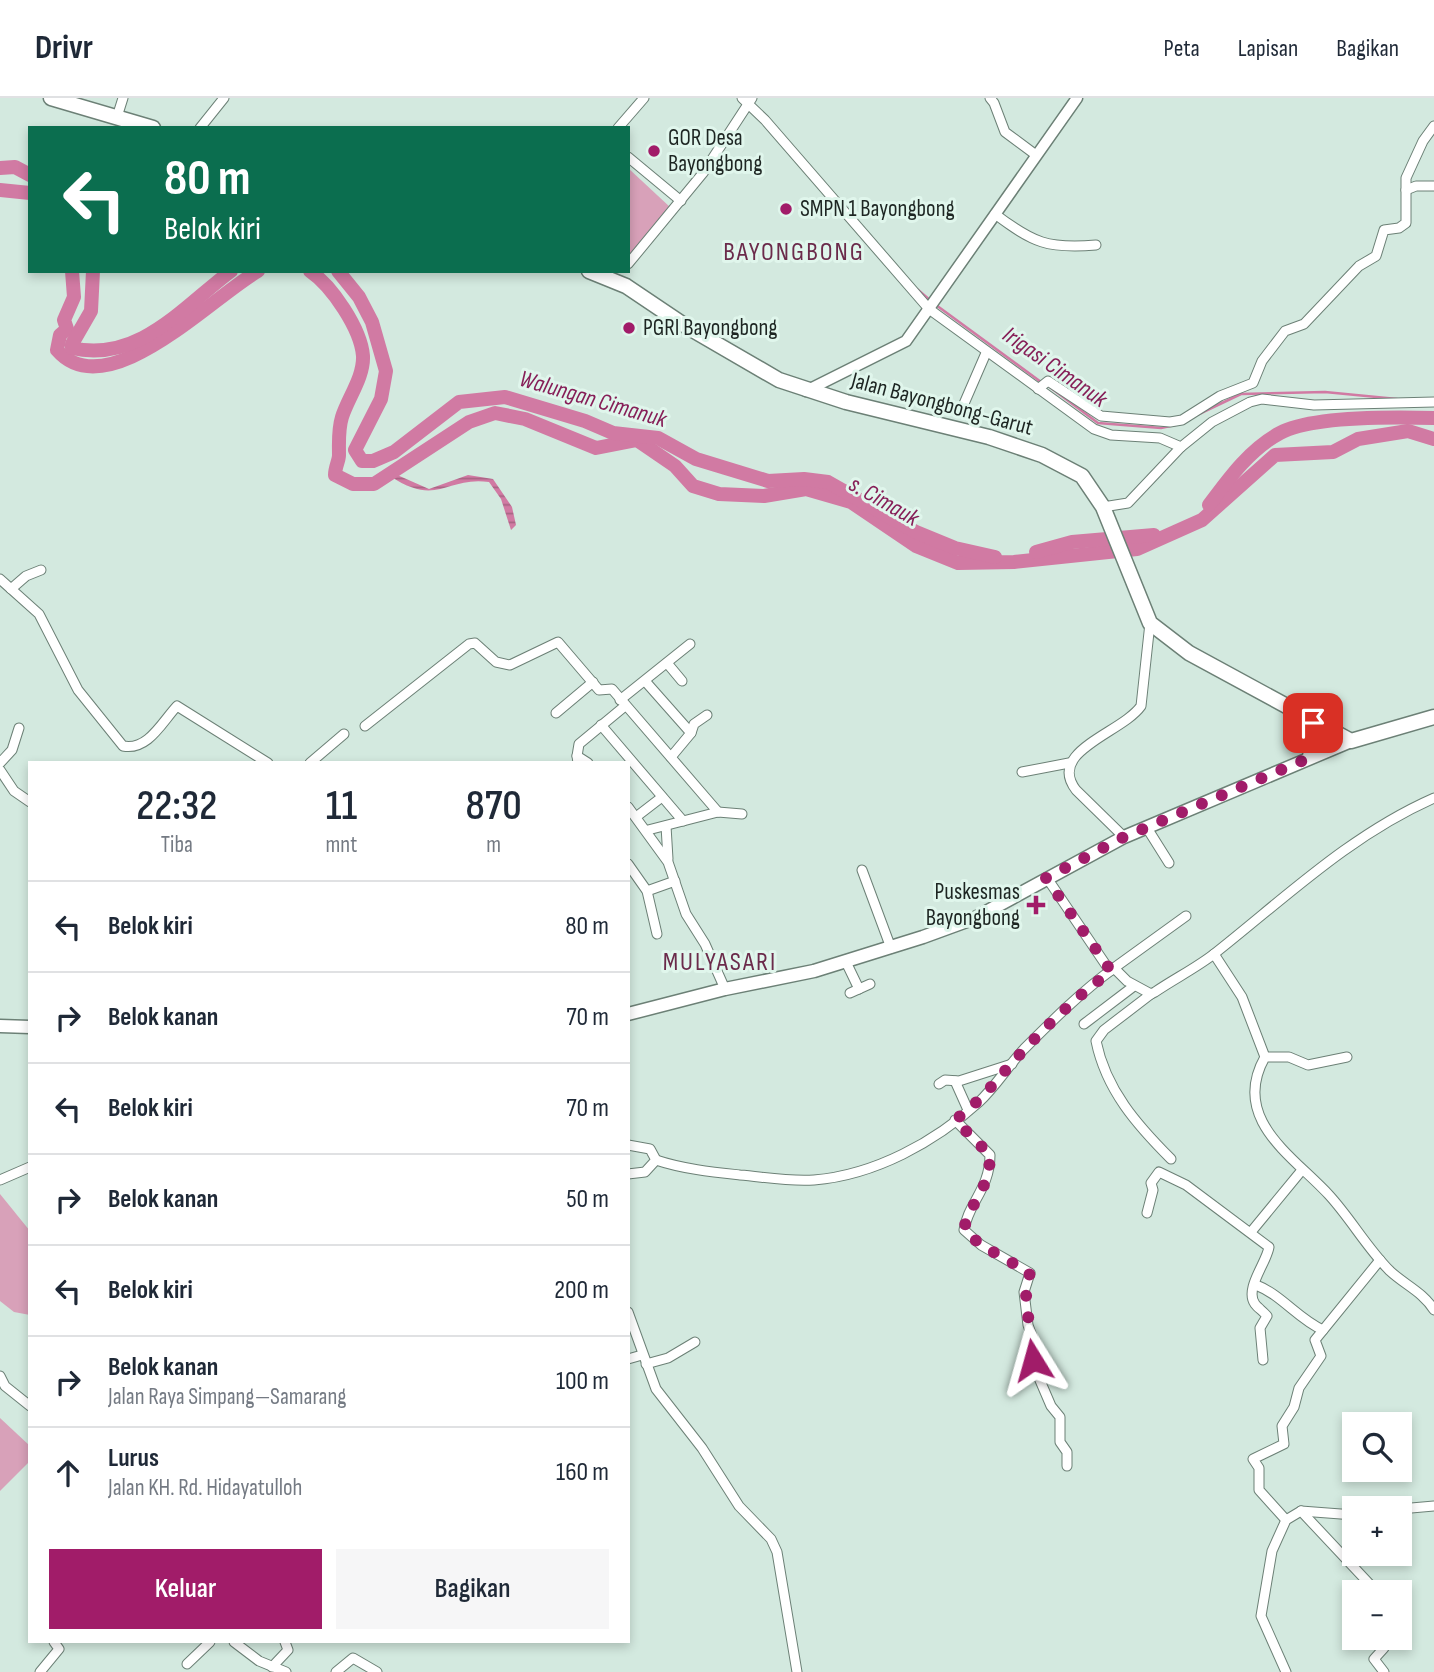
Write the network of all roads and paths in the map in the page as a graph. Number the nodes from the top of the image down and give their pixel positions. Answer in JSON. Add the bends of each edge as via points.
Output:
{"nodes":[{"id":1,"x":51,"y":98,"type":"edge"},
{"id":2,"x":123,"y":98,"type":"edge"},
{"id":3,"x":224,"y":98,"type":"edge"},
{"id":4,"x":643,"y":98,"type":"edge"},
{"id":5,"x":990,"y":98,"type":"edge"},
{"id":6,"x":1077,"y":98,"type":"edge"},
{"id":7,"x":748,"y":100,"type":"edge"},
{"id":8,"x":117,"y":117,"type":"junction"},
{"id":9,"x":146,"y":126,"type":"edge"},
{"id":10,"x":202,"y":126,"type":"edge"},
{"id":11,"x":620,"y":126,"type":"edge"},
{"id":12,"x":1434,"y":126,"type":"edge"},
{"id":13,"x":1036,"y":155,"type":"junction"},
{"id":14,"x":630,"y":159,"type":"edge"},
{"id":15,"x":1434,"y":186,"type":"edge"},
{"id":16,"x":1406,"y":190,"type":"junction"},
{"id":17,"x":681,"y":201,"type":"junction"},
{"id":18,"x":995,"y":214,"type":"junction"},
{"id":19,"x":1096,"y":245,"type":"dead end"},
{"id":20,"x":630,"y":262,"type":"edge"},
{"id":21,"x":601,"y":273,"type":"edge"},
{"id":22,"x":618,"y":276,"type":"edge"},
{"id":23,"x":930,"y":307,"type":"junction"},
{"id":24,"x":986,"y":353,"type":"junction"},
{"id":25,"x":1041,"y":386,"type":"junction"},
{"id":26,"x":806,"y":391,"type":"junction"},
{"id":27,"x":1251,"y":393,"type":"junction"},
{"id":28,"x":1434,"y":402,"type":"edge"},
{"id":29,"x":963,"y":406,"type":"dead end"},
{"id":30,"x":1181,"y":447,"type":"junction"},
{"id":31,"x":1105,"y":513,"type":"junction"},
{"id":32,"x":41,"y":570,"type":"dead end"},
{"id":33,"x":0,"y":579,"type":"edge"},
{"id":34,"x":11,"y":589,"type":"junction"},
{"id":35,"x":1150,"y":623,"type":"junction"},
{"id":36,"x":690,"y":644,"type":"dead end"},
{"id":37,"x":667,"y":663,"type":"junction"},
{"id":38,"x":645,"y":681,"type":"junction"},
{"id":39,"x":682,"y":681,"type":"dead end"},
{"id":40,"x":593,"y":682,"type":"junction"},
{"id":41,"x":623,"y":703,"type":"junction"},
{"id":42,"x":556,"y":713,"type":"dead end"},
{"id":43,"x":708,"y":715,"type":"dead end"},
{"id":44,"x":1434,"y":717,"type":"edge"},
{"id":45,"x":1313,"y":723,"type":"junction"},
{"id":46,"x":601,"y":725,"type":"junction"},
{"id":47,"x":365,"y":726,"type":"dead end"},
{"id":48,"x":19,"y":728,"type":"dead end"},
{"id":49,"x":691,"y":733,"type":"junction"},
{"id":50,"x":344,"y":734,"type":"dead end"},
{"id":51,"x":1351,"y":741,"type":"junction"},
{"id":52,"x":671,"y":757,"type":"junction"},
{"id":53,"x":1309,"y":758,"type":"junction"},
{"id":54,"x":577,"y":760,"type":"edge"},
{"id":55,"x":265,"y":761,"type":"edge"},
{"id":56,"x":312,"y":761,"type":"edge"},
{"id":57,"x":0,"y":763,"type":"edge"},
{"id":58,"x":1069,"y":763,"type":"junction"},
{"id":59,"x":0,"y":770,"type":"edge"},
{"id":60,"x":1022,"y":772,"type":"dead end"},
{"id":61,"x":662,"y":797,"type":"junction"},
{"id":62,"x":1434,"y":798,"type":"edge"},
{"id":63,"x":28,"y":801,"type":"edge"},
{"id":64,"x":630,"y":810,"type":"edge"},
{"id":65,"x":718,"y":812,"type":"junction"},
{"id":66,"x":742,"y":814,"type":"dead end"},
{"id":67,"x":636,"y":817,"type":"junction"},
{"id":68,"x":683,"y":821,"type":"junction"},
{"id":69,"x":666,"y":826,"type":"junction"},
{"id":70,"x":1147,"y":828,"type":"junction"},
{"id":71,"x":648,"y":830,"type":"junction"},
{"id":72,"x":1124,"y":837,"type":"junction"},
{"id":73,"x":668,"y":862,"type":"junction"},
{"id":74,"x":1169,"y":863,"type":"dead end"},
{"id":75,"x":630,"y":867,"type":"edge"},
{"id":76,"x":862,"y":870,"type":"dead end"},
{"id":77,"x":1046,"y":878,"type":"junction"},
{"id":78,"x":675,"y":881,"type":"junction"},
{"id":79,"x":647,"y":891,"type":"junction"},
{"id":80,"x":1186,"y":916,"type":"dead end"},
{"id":81,"x":657,"y":934,"type":"dead end"},
{"id":82,"x":891,"y":948,"type":"junction"},
{"id":83,"x":1214,"y":954,"type":"junction"},
{"id":84,"x":846,"y":962,"type":"junction"},
{"id":85,"x":1112,"y":969,"type":"junction"},
{"id":86,"x":870,"y":984,"type":"dead end"},
{"id":87,"x":1134,"y":985,"type":"junction"},
{"id":88,"x":725,"y":989,"type":"junction"},
{"id":89,"x":1150,"y":994,"type":"junction"},
{"id":90,"x":630,"y":1013,"type":"edge"},
{"id":91,"x":1084,"y":1024,"type":"dead end"},
{"id":92,"x":0,"y":1026,"type":"edge"},
{"id":93,"x":28,"y":1027,"type":"edge"},
{"id":94,"x":1265,"y":1057,"type":"junction"},
{"id":95,"x":1347,"y":1057,"type":"dead end"},
{"id":96,"x":1012,"y":1064,"type":"junction"},
{"id":97,"x":955,"y":1081,"type":"junction"},
{"id":98,"x":939,"y":1084,"type":"dead end"},
{"id":99,"x":968,"y":1110,"type":"junction"},
{"id":100,"x":955,"y":1120,"type":"junction"},
{"id":101,"x":630,"y":1145,"type":"edge"},
{"id":102,"x":1171,"y":1159,"type":"dead end"},
{"id":103,"x":656,"y":1160,"type":"junction"},
{"id":104,"x":28,"y":1168,"type":"edge"},
{"id":105,"x":1303,"y":1170,"type":"junction"},
{"id":106,"x":630,"y":1174,"type":"edge"},
{"id":107,"x":0,"y":1180,"type":"edge"},
{"id":108,"x":1147,"y":1213,"type":"dead end"},
{"id":109,"x":1251,"y":1232,"type":"junction"},
{"id":110,"x":1380,"y":1261,"type":"junction"},
{"id":111,"x":1256,"y":1285,"type":"junction"},
{"id":112,"x":1434,"y":1310,"type":"edge"},
{"id":113,"x":630,"y":1318,"type":"edge"},
{"id":114,"x":1322,"y":1330,"type":"junction"},
{"id":115,"x":695,"y":1342,"type":"dead end"},
{"id":116,"x":630,"y":1359,"type":"edge"},
{"id":117,"x":644,"y":1359,"type":"junction"},
{"id":118,"x":1263,"y":1360,"type":"dead end"},
{"id":119,"x":0,"y":1377,"type":"edge"},
{"id":120,"x":28,"y":1404,"type":"edge"},
{"id":121,"x":1067,"y":1466,"type":"dead end"},
{"id":122,"x":1434,"y":1506,"type":"edge"},
{"id":123,"x":1412,"y":1508,"type":"edge"},
{"id":124,"x":1301,"y":1511,"type":"junction"},
{"id":125,"x":1342,"y":1514,"type":"edge"},
{"id":126,"x":1286,"y":1520,"type":"junction"},
{"id":127,"x":1366,"y":1580,"type":"edge"},
{"id":128,"x":55,"y":1643,"type":"edge"},
{"id":129,"x":209,"y":1643,"type":"edge"},
{"id":130,"x":236,"y":1643,"type":"edge"},
{"id":131,"x":285,"y":1643,"type":"edge"},
{"id":132,"x":1382,"y":1650,"type":"edge"},
{"id":133,"x":187,"y":1664,"type":"dead end"},
{"id":134,"x":272,"y":1667,"type":"junction"},
{"id":135,"x":40,"y":1672,"type":"edge"},
{"id":136,"x":286,"y":1672,"type":"edge"},
{"id":137,"x":336,"y":1672,"type":"edge"},
{"id":138,"x":377,"y":1672,"type":"edge"},
{"id":139,"x":797,"y":1672,"type":"edge"},
{"id":140,"x":1286,"y":1672,"type":"edge"},
{"id":141,"x":1384,"y":1672,"type":"edge"}],
"edges":[{"from":1,"to":8,"type":"main road"},
{"from":2,"to":8,"type":"street"},
{"from":3,"to":10,"type":"street"},
{"from":4,"to":11,"type":"street"},
{"from":5,"to":13,"type":"street","via":[[1004,132]]},
{"from":6,"to":13,"type":"street"},
{"from":7,"to":17,"type":"street"},
{"from":7,"to":23,"type":"street"},
{"from":8,"to":9,"type":"main road"},
{"from":12,"to":16,"type":"street","via":[[1408,173]]},
{"from":13,"to":18,"type":"street"},
{"from":14,"to":17,"type":"street"},
{"from":15,"to":16,"type":"street"},
{"from":16,"to":27,"type":"street","via":[[1406,223],[1384,230],[1376,256],[1359,267],[1304,324],[1285,331],[1262,361]]},
{"from":17,"to":20,"type":"street"},
{"from":18,"to":19,"type":"street","via":[[1028,238],[1057,247]]},
{"from":18,"to":23,"type":"street"},
{"from":21,"to":22,"type":"main road","name":"Jalan Bayongbong-Garut"},
{"from":22,"to":26,"type":"main road","name":"Jalan Bayongbong-Garut","via":[[779,380]]},
{"from":23,"to":24,"type":"street"},
{"from":23,"to":26,"type":"street","via":[[901,345]]},
{"from":24,"to":25,"type":"street"},
{"from":24,"to":29,"type":"street"},
{"from":25,"to":27,"type":"street","via":[[1101,416],[1170,422],[1182,420],[1220,396]]},
{"from":25,"to":30,"type":"street","via":[[1094,429],[1111,435],[1160,438]]},
{"from":26,"to":31,"type":"main road","name":"Jalan Bayongbong-Garut","via":[[956,427],[1042,455],[1082,476]]},
{"from":27,"to":28,"type":"street","via":[[1314,405]]},
{"from":27,"to":30,"type":"street"},
{"from":30,"to":31,"type":"street","via":[[1128,503]]},
{"from":31,"to":35,"type":"main road","name":"Jalan Bayongbong-Garut"},
{"from":32,"to":34,"type":"street"},
{"from":33,"to":34,"type":"street"},
{"from":34,"to":55,"type":"street","via":[[39,614],[78,690],[123,746],[141,745],[177,706]]},
{"from":35,"to":45,"type":"main road","name":"Jalan Bayongbong-Garut","via":[[1189,653]]},
{"from":35,"to":58,"type":"street","via":[[1144,696],[1138,711]]},
{"from":36,"to":37,"type":"street"},
{"from":37,"to":38,"type":"street"},
{"from":37,"to":39,"type":"street"},
{"from":38,"to":41,"type":"street"},
{"from":38,"to":49,"type":"street"},
{"from":40,"to":41,"type":"street","via":[[602,691],[612,689]]},
{"from":40,"to":42,"type":"street"},
{"from":40,"to":47,"type":"street","via":[[558,642],[510,665],[496,662],[472,643]]},
{"from":41,"to":46,"type":"street"},
{"from":41,"to":52,"type":"street"},
{"from":43,"to":49,"type":"street","via":[[694,724]]},
{"from":44,"to":51,"type":"main road"},
{"from":45,"to":51,"type":"main road","name":"Jalan Bayongbong-Garut"},
{"from":45,"to":53,"type":"main road"},
{"from":46,"to":54,"type":"street","via":[[579,744]]},
{"from":46,"to":61,"type":"street"},
{"from":48,"to":57,"type":"street","via":[[10,755]]},
{"from":49,"to":52,"type":"street"},
{"from":50,"to":56,"type":"street"},
{"from":51,"to":53,"type":"main road"},
{"from":52,"to":65,"type":"street"},
{"from":53,"to":70,"type":"main road"},
{"from":58,"to":60,"type":"street"},
{"from":58,"to":72,"type":"street","via":[[1069,781]]},
{"from":59,"to":63,"type":"street","via":[[14,792]]},
{"from":61,"to":67,"type":"street"},
{"from":61,"to":68,"type":"street"},
{"from":62,"to":83,"type":"street","via":[[1318,868]]},
{"from":64,"to":67,"type":"street"},
{"from":65,"to":66,"type":"street"},
{"from":65,"to":68,"type":"street"},
{"from":67,"to":71,"type":"street"},
{"from":68,"to":69,"type":"street"},
{"from":69,"to":71,"type":"street"},
{"from":69,"to":73,"type":"street"},
{"from":70,"to":72,"type":"main road"},
{"from":70,"to":74,"type":"street"},
{"from":71,"to":73,"type":"street"},
{"from":72,"to":77,"type":"main road"},
{"from":73,"to":78,"type":"street"},
{"from":75,"to":79,"type":"street"},
{"from":76,"to":82,"type":"street"},
{"from":77,"to":82,"type":"main road","via":[[975,918]]},
{"from":77,"to":85,"type":"street"},
{"from":78,"to":79,"type":"street"},
{"from":78,"to":88,"type":"street","via":[[686,914]]},
{"from":79,"to":81,"type":"street"},
{"from":80,"to":85,"type":"street"},
{"from":82,"to":84,"type":"main road"},
{"from":83,"to":89,"type":"street"},
{"from":83,"to":94,"type":"street","via":[[1241,997]]},
{"from":84,"to":86,"type":"street","via":[[854,991]]},
{"from":84,"to":88,"type":"main road"},
{"from":85,"to":87,"type":"street"},
{"from":85,"to":96,"type":"street","via":[[1071,1000]]},
{"from":87,"to":89,"type":"street"},
{"from":87,"to":91,"type":"street"},
{"from":88,"to":90,"type":"main road"},
{"from":89,"to":102,"type":"street","via":[[1096,1041],[1126,1112]]},
{"from":92,"to":93,"type":"main road"},
{"from":94,"to":95,"type":"street","via":[[1289,1057],[1308,1065]]},
{"from":94,"to":105,"type":"street","via":[[1256,1080],[1261,1122]]},
{"from":96,"to":97,"type":"street"},
{"from":96,"to":99,"type":"street"},
{"from":97,"to":98,"type":"street"},
{"from":97,"to":99,"type":"street"},
{"from":99,"to":100,"type":"street"},
{"from":100,"to":103,"type":"street","via":[[896,1158],[815,1180],[715,1172]]},
{"from":100,"to":121,"type":"street","via":[[990,1155],[985,1187],[964,1230],[1030,1273],[1024,1292],[1034,1342],[1033,1363],[1061,1419]]},
{"from":101,"to":103,"type":"street","via":[[650,1149]]},
{"from":103,"to":106,"type":"street","via":[[645,1172]]},
{"from":104,"to":107,"type":"street"},
{"from":105,"to":109,"type":"street"},
{"from":105,"to":110,"type":"street"},
{"from":108,"to":109,"type":"street","via":[[1153,1195],[1151,1183],[1159,1172],[1186,1185]]},
{"from":109,"to":111,"type":"street","via":[[1269,1247],[1266,1262],[1258,1268]]},
{"from":110,"to":112,"type":"street","via":[[1422,1294]]},
{"from":110,"to":114,"type":"street"},
{"from":111,"to":114,"type":"street"},
{"from":111,"to":118,"type":"street","via":[[1253,1301],[1267,1316],[1259,1328]]},
{"from":113,"to":117,"type":"street"},
{"from":114,"to":126,"type":"street","via":[[1315,1340],[1321,1350],[1320,1361],[1298,1388],[1294,1407],[1282,1426],[1284,1444],[1254,1459],[1259,1468],[1259,1490]]},
{"from":115,"to":117,"type":"street","via":[[668,1358]]},
{"from":116,"to":117,"type":"street"},
{"from":117,"to":139,"type":"street","via":[[656,1389],[739,1506],[771,1539],[780,1563]]},
{"from":119,"to":120,"type":"street"},
{"from":122,"to":123,"type":"street"},
{"from":124,"to":125,"type":"street"},
{"from":124,"to":126,"type":"street"},
{"from":124,"to":127,"type":"street"},
{"from":126,"to":140,"type":"street","via":[[1272,1551],[1261,1616]]},
{"from":128,"to":135,"type":"street","via":[[59,1649]]},
{"from":129,"to":133,"type":"street"},
{"from":130,"to":134,"type":"street"},
{"from":131,"to":134,"type":"street","via":[[288,1650]]},
{"from":132,"to":141,"type":"street","via":[[1374,1659]]},
{"from":134,"to":136,"type":"street"},
{"from":137,"to":138,"type":"street","via":[[353,1658]]}]}
